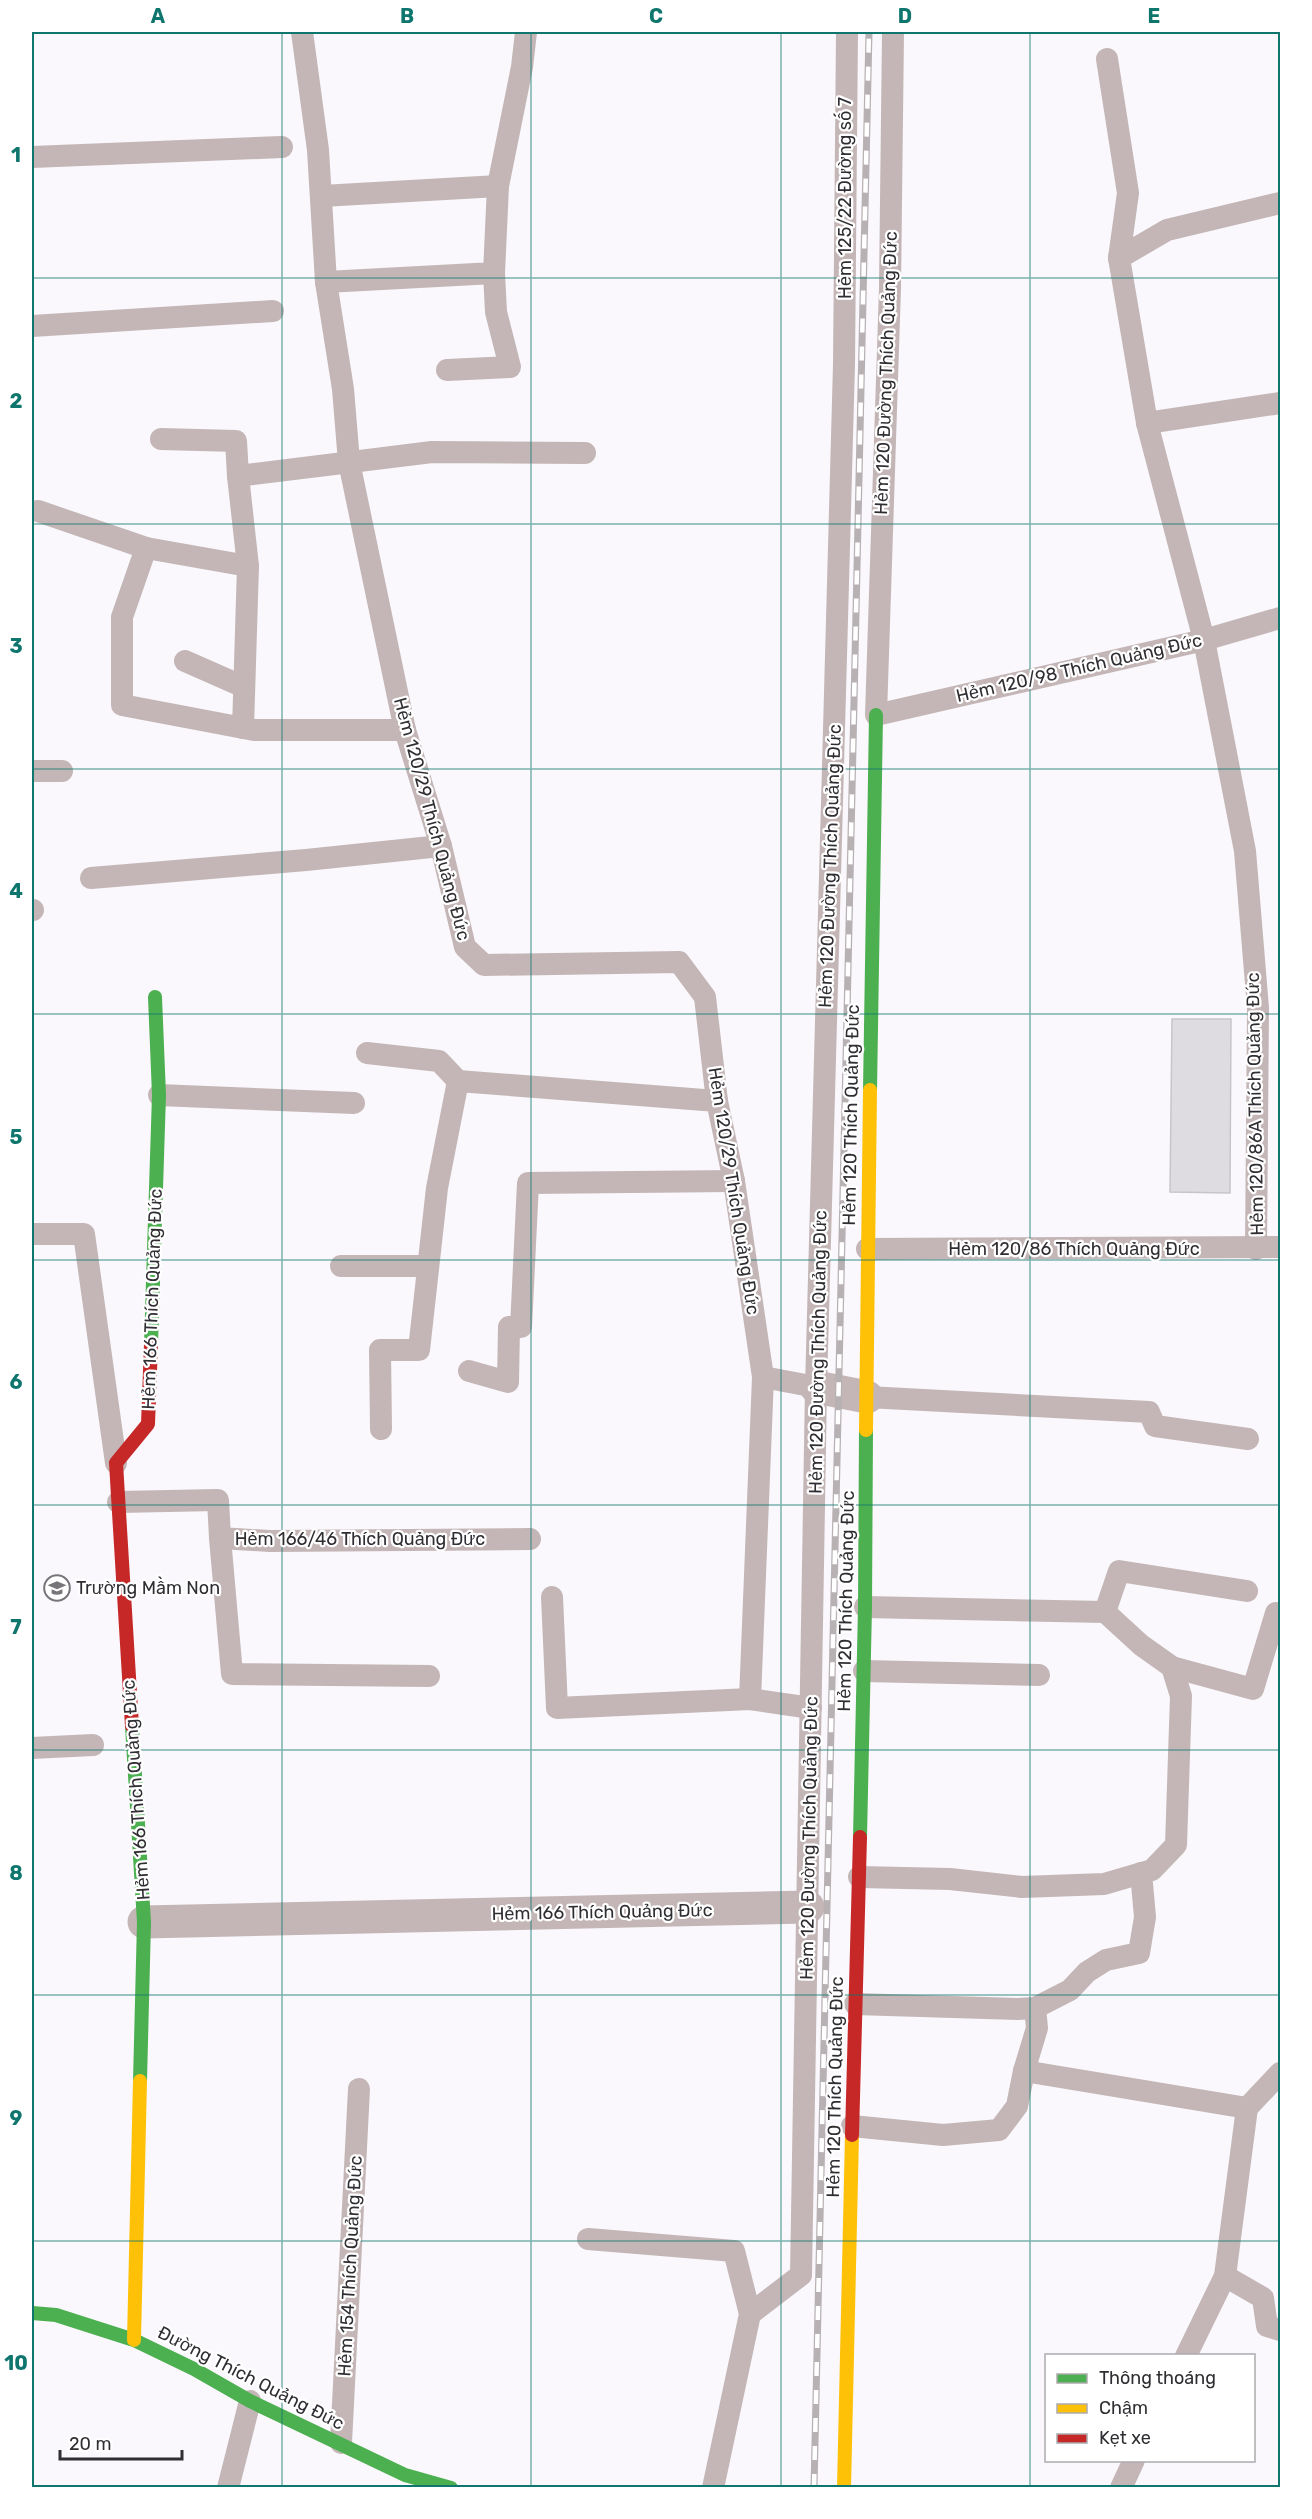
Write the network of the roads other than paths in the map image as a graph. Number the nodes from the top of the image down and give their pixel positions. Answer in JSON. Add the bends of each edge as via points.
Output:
{"nodes":[{"id":1,"x":302,"y":32,"type":"edge"},
{"id":2,"x":526,"y":32,"type":"edge"},
{"id":3,"x":847,"y":32,"type":"edge"},
{"id":4,"x":893,"y":32,"type":"edge"},
{"id":5,"x":1107,"y":59,"type":"dead end"},
{"id":6,"x":282,"y":147,"type":"dead end"},
{"id":7,"x":32,"y":157,"type":"edge"},
{"id":8,"x":498,"y":186,"type":"junction"},
{"id":9,"x":322,"y":196,"type":"junction"},
{"id":10,"x":1281,"y":203,"type":"edge"},
{"id":11,"x":1119,"y":258,"type":"junction"},
{"id":12,"x":494,"y":273,"type":"junction"},
{"id":13,"x":327,"y":282,"type":"junction"},
{"id":14,"x":273,"y":311,"type":"dead end"},
{"id":15,"x":32,"y":327,"type":"edge"},
{"id":16,"x":844,"y":364,"type":"joint"},
{"id":17,"x":447,"y":370,"type":"dead end"},
{"id":18,"x":1281,"y":403,"type":"edge"},
{"id":19,"x":1147,"y":423,"type":"junction"},
{"id":20,"x":161,"y":439,"type":"dead end"},
{"id":21,"x":585,"y":453,"type":"dead end"},
{"id":22,"x":349,"y":462,"type":"junction"},
{"id":23,"x":237,"y":476,"type":"junction"},
{"id":24,"x":38,"y":511,"type":"dead end"},
{"id":25,"x":146,"y":548,"type":"junction"},
{"id":26,"x":248,"y":566,"type":"junction"},
{"id":27,"x":1281,"y":618,"type":"edge"},
{"id":28,"x":1204,"y":640,"type":"junction"},
{"id":29,"x":185,"y":661,"type":"dead end"},
{"id":30,"x":244,"y":687,"type":"junction"},
{"id":31,"x":876,"y":715,"type":"junction"},
{"id":32,"x":243,"y":728,"type":"junction"},
{"id":33,"x":405,"y":730,"type":"junction"},
{"id":34,"x":32,"y":771,"type":"edge"},
{"id":35,"x":62,"y":771,"type":"dead end"},
{"id":36,"x":441,"y":846,"type":"junction"},
{"id":37,"x":91,"y":878,"type":"dead end"},
{"id":38,"x":155,"y":998,"type":"dead end"},
{"id":39,"x":367,"y":1053,"type":"dead end"},
{"id":40,"x":458,"y":1081,"type":"junction"},
{"id":41,"x":159,"y":1095,"type":"junction"},
{"id":42,"x":717,"y":1101,"type":"junction"},
{"id":43,"x":354,"y":1102,"type":"dead end"},
{"id":44,"x":734,"y":1181,"type":"junction"},
{"id":45,"x":32,"y":1234,"type":"edge"},
{"id":46,"x":1281,"y":1247,"type":"edge"},
{"id":47,"x":867,"y":1249,"type":"junction"},
{"id":48,"x":1256,"y":1249,"type":"junction"},
{"id":49,"x":341,"y":1266,"type":"dead end"},
{"id":50,"x":428,"y":1266,"type":"junction"},
{"id":51,"x":469,"y":1371,"type":"dead end"},
{"id":52,"x":763,"y":1377,"type":"junction"},
{"id":53,"x":816,"y":1388,"type":"junction"},
{"id":54,"x":867,"y":1397,"type":"junction"},
{"id":55,"x":381,"y":1429,"type":"dead end"},
{"id":56,"x":1248,"y":1439,"type":"dead end"},
{"id":57,"x":116,"y":1463,"type":"junction"},
{"id":58,"x":118,"y":1502,"type":"junction"},
{"id":59,"x":220,"y":1538,"type":"junction"},
{"id":60,"x":530,"y":1539,"type":"dead end"},
{"id":61,"x":1248,"y":1591,"type":"dead end"},
{"id":62,"x":552,"y":1597,"type":"dead end"},
{"id":63,"x":865,"y":1607,"type":"junction"},
{"id":64,"x":1105,"y":1612,"type":"junction"},
{"id":65,"x":1276,"y":1613,"type":"dead end"},
{"id":66,"x":1173,"y":1667,"type":"junction"},
{"id":67,"x":864,"y":1671,"type":"junction"},
{"id":68,"x":1039,"y":1675,"type":"dead end"},
{"id":69,"x":429,"y":1676,"type":"dead end"},
{"id":70,"x":750,"y":1699,"type":"junction"},
{"id":71,"x":811,"y":1708,"type":"junction"},
{"id":72,"x":93,"y":1745,"type":"dead end"},
{"id":73,"x":32,"y":1748,"type":"edge"},
{"id":74,"x":1142,"y":1873,"type":"junction"},
{"id":75,"x":859,"y":1877,"type":"junction"},
{"id":76,"x":808,"y":1907,"type":"junction"},
{"id":77,"x":144,"y":1922,"type":"junction"},
{"id":78,"x":855,"y":2004,"type":"junction"},
{"id":79,"x":1035,"y":2008,"type":"junction"},
{"id":80,"x":1024,"y":2071,"type":"junction"},
{"id":81,"x":1281,"y":2073,"type":"edge"},
{"id":82,"x":358,"y":2089,"type":"dead end"},
{"id":83,"x":1247,"y":2108,"type":"junction"},
{"id":84,"x":852,"y":2126,"type":"junction"},
{"id":85,"x":588,"y":2239,"type":"dead end"},
{"id":86,"x":1225,"y":2276,"type":"junction"},
{"id":87,"x":32,"y":2313,"type":"edge"},
{"id":88,"x":750,"y":2314,"type":"junction"},
{"id":89,"x":1281,"y":2330,"type":"edge"},
{"id":90,"x":134,"y":2340,"type":"junction"},
{"id":91,"x":1186,"y":2354,"type":"edge"},
{"id":92,"x":250,"y":2401,"type":"junction"},
{"id":93,"x":341,"y":2444,"type":"junction"},
{"id":94,"x":1133,"y":2462,"type":"edge"},
{"id":95,"x":405,"y":2481,"type":"edge"},
{"id":96,"x":228,"y":2487,"type":"edge"},
{"id":97,"x":451,"y":2487,"type":"edge"},
{"id":98,"x":713,"y":2487,"type":"edge"},
{"id":99,"x":844,"y":2487,"type":"edge"},
{"id":100,"x":1121,"y":2487,"type":"edge"}],
"edges":[{"from":1,"to":9,"type":"lane","name":"Hẻm 120/29 Thích Quảng Đức"},
{"from":2,"to":8,"type":"lane"},
{"from":3,"to":16,"type":"lane","name":"Hẻm 125/22 Đường số 7"},
{"from":4,"to":31,"type":"lane","name":"Hẻm 120 Đường Thích Quảng Đức","via":[[890,288]]},
{"from":5,"to":11,"type":"lane","name":"Hẻm 120/86A Thích Quảng Đức","via":[[1128,194]]},
{"from":6,"to":7,"type":"lane"},
{"from":8,"to":9,"type":"lane"},
{"from":8,"to":12,"type":"lane"},
{"from":9,"to":13,"type":"lane","name":"Hẻm 120/29 Thích Quảng Đức"},
{"from":10,"to":11,"type":"lane","via":[[1167,230]]},
{"from":11,"to":19,"type":"lane","name":"Hẻm 120/86A Thích Quảng Đức"},
{"from":12,"to":13,"type":"lane"},
{"from":12,"to":17,"type":"lane","via":[[496,312],[510,367]]},
{"from":13,"to":22,"type":"lane","name":"Hẻm 120/29 Thích Quảng Đức"},
{"from":14,"to":15,"type":"lane"},
{"from":16,"to":53,"type":"lane","name":"Hẻm 120 Đường Thích Quảng Đức"},
{"from":18,"to":19,"type":"lane"},
{"from":19,"to":28,"type":"lane","name":"Hẻm 120/86A Thích Quảng Đức"},
{"from":20,"to":23,"type":"lane","via":[[237,441]]},
{"from":21,"to":22,"type":"lane","via":[[432,452]]},
{"from":22,"to":23,"type":"lane"},
{"from":22,"to":33,"type":"lane","name":"Hẻm 120/29 Thích Quảng Đức"},
{"from":23,"to":26,"type":"lane"},
{"from":24,"to":25,"type":"lane"},
{"from":25,"to":26,"type":"lane"},
{"from":25,"to":32,"type":"lane","via":[[122,617],[122,705]]},
{"from":26,"to":30,"type":"lane"},
{"from":27,"to":28,"type":"lane","name":"Hẻm 120/98 Thích Quảng Đức"},
{"from":28,"to":31,"type":"lane","name":"Hẻm 120/98 Thích Quảng Đức"},
{"from":28,"to":48,"type":"lane","name":"Hẻm 120/86A Thích Quảng Đức","via":[[1245,851],[1258,1008]]},
{"from":29,"to":30,"type":"lane"},
{"from":30,"to":32,"type":"lane"},
{"from":31,"to":47,"type":"street","name":"Hẻm 120 Thích Quảng Đức"},
{"from":32,"to":33,"type":"lane"},
{"from":33,"to":36,"type":"lane","name":"Hẻm 120/29 Thích Quảng Đức"},
{"from":34,"to":35,"type":"lane"},
{"from":36,"to":37,"type":"lane"},
{"from":36,"to":42,"type":"lane","name":"Hẻm 120/29 Thích Quảng Đức","via":[[465,947],[484,965],[679,962],[705,997]]},
{"from":38,"to":41,"type":"street","name":"Hẻm 166 Thích Quảng Đức"},
{"from":39,"to":40,"type":"lane","via":[[439,1061]]},
{"from":40,"to":42,"type":"lane"},
{"from":40,"to":50,"type":"lane","via":[[437,1188]]},
{"from":41,"to":43,"type":"lane"},
{"from":41,"to":57,"type":"street","name":"Hẻm 166 Thích Quảng Đức","via":[[148,1424]]},
{"from":42,"to":44,"type":"lane","name":"Hẻm 120/29 Thích Quảng Đức"},
{"from":44,"to":51,"type":"lane","via":[[528,1183],[521,1328],[509,1328],[508,1382]]},
{"from":44,"to":52,"type":"lane","name":"Hẻm 120/29 Thích Quảng Đức"},
{"from":45,"to":57,"type":"lane","via":[[84,1234]]},
{"from":46,"to":48,"type":"lane","name":"Hẻm 120/86 Thích Quảng Đức"},
{"from":47,"to":48,"type":"lane","name":"Hẻm 120/86 Thích Quảng Đức"},
{"from":47,"to":54,"type":"street","name":"Hẻm 120 Thích Quảng Đức"},
{"from":49,"to":50,"type":"lane"},
{"from":50,"to":55,"type":"lane","via":[[419,1350],[380,1350]]},
{"from":52,"to":53,"type":"lane"},
{"from":52,"to":70,"type":"lane","name":"Hẻm 120/29 Thích Quảng Đức"},
{"from":53,"to":54,"type":"street"},
{"from":53,"to":71,"type":"lane","name":"Hẻm 120 Đường Thích Quảng Đức"},
{"from":54,"to":56,"type":"lane","via":[[1149,1412],[1155,1426]]},
{"from":54,"to":63,"type":"street","name":"Hẻm 120 Thích Quảng Đức"},
{"from":57,"to":58,"type":"street","name":"Hẻm 166 Thích Quảng Đức"},
{"from":58,"to":59,"type":"lane","name":"Hẻm 166/46 Thích Quảng Đức","via":[[218,1500]]},
{"from":58,"to":77,"type":"street","name":"Hẻm 166 Thích Quảng Đức"},
{"from":59,"to":60,"type":"lane","name":"Hẻm 166/46 Thích Quảng Đức"},
{"from":59,"to":69,"type":"lane","via":[[232,1674]]},
{"from":61,"to":64,"type":"lane","via":[[1119,1571]]},
{"from":62,"to":70,"type":"lane","via":[[557,1708]]},
{"from":63,"to":64,"type":"lane"},
{"from":63,"to":67,"type":"street","name":"Hẻm 120 Thích Quảng Đức"},
{"from":64,"to":66,"type":"lane","via":[[1141,1645]]},
{"from":65,"to":66,"type":"lane","via":[[1252,1689]]},
{"from":66,"to":74,"type":"lane","via":[[1180,1696],[1176,1845],[1152,1870]]},
{"from":67,"to":68,"type":"lane"},
{"from":67,"to":75,"type":"street","name":"Hẻm 120 Thích Quảng Đức"},
{"from":70,"to":71,"type":"lane"},
{"from":71,"to":76,"type":"lane","name":"Hẻm 120 Đường Thích Quảng Đức"},
{"from":72,"to":73,"type":"lane"},
{"from":74,"to":75,"type":"lane","via":[[1104,1884],[1022,1887],[950,1879]]},
{"from":74,"to":79,"type":"lane","via":[[1145,1917],[1139,1953],[1106,1960],[1070,1990]]},
{"from":75,"to":78,"type":"street","name":"Hẻm 120 Thích Quảng Đức"},
{"from":76,"to":77,"type":"street","name":"Hẻm 166 Thích Quảng Đức"},
{"from":76,"to":88,"type":"lane","name":"Hẻm 120 Đường Thích Quảng Đức","via":[[801,2275]]},
{"from":77,"to":90,"type":"street","name":"Hẻm 166 Thích Quảng Đức"},
{"from":78,"to":79,"type":"lane"},
{"from":78,"to":84,"type":"street","name":"Hẻm 120 Thích Quảng Đức"},
{"from":79,"to":80,"type":"lane","via":[[1037,2028]]},
{"from":80,"to":83,"type":"lane"},
{"from":80,"to":84,"type":"lane","via":[[1017,2106],[999,2130],[943,2135]]},
{"from":81,"to":83,"type":"lane"},
{"from":82,"to":93,"type":"lane","name":"Hẻm 154 Thích Quảng Đức"},
{"from":83,"to":86,"type":"lane"},
{"from":84,"to":99,"type":"street","name":"Hẻm 120 Thích Quảng Đức"},
{"from":85,"to":88,"type":"lane","via":[[734,2252]]},
{"from":86,"to":89,"type":"lane","via":[[1263,2298],[1267,2326]]},
{"from":86,"to":91,"type":"lane"},
{"from":87,"to":90,"type":"street","name":"Đường Thích Quảng Đức","via":[[56,2315]]},
{"from":88,"to":98,"type":"lane"},
{"from":90,"to":92,"type":"street","name":"Đường Thích Quảng Đức"},
{"from":92,"to":93,"type":"street","name":"Đường Thích Quảng Đức"},
{"from":92,"to":96,"type":"lane"},
{"from":93,"to":95,"type":"street","name":"Đường Thích Quảng Đức"},
{"from":94,"to":100,"type":"lane"},
{"from":95,"to":97,"type":"street","name":"Đường Thích Quảng Đức"}]}
